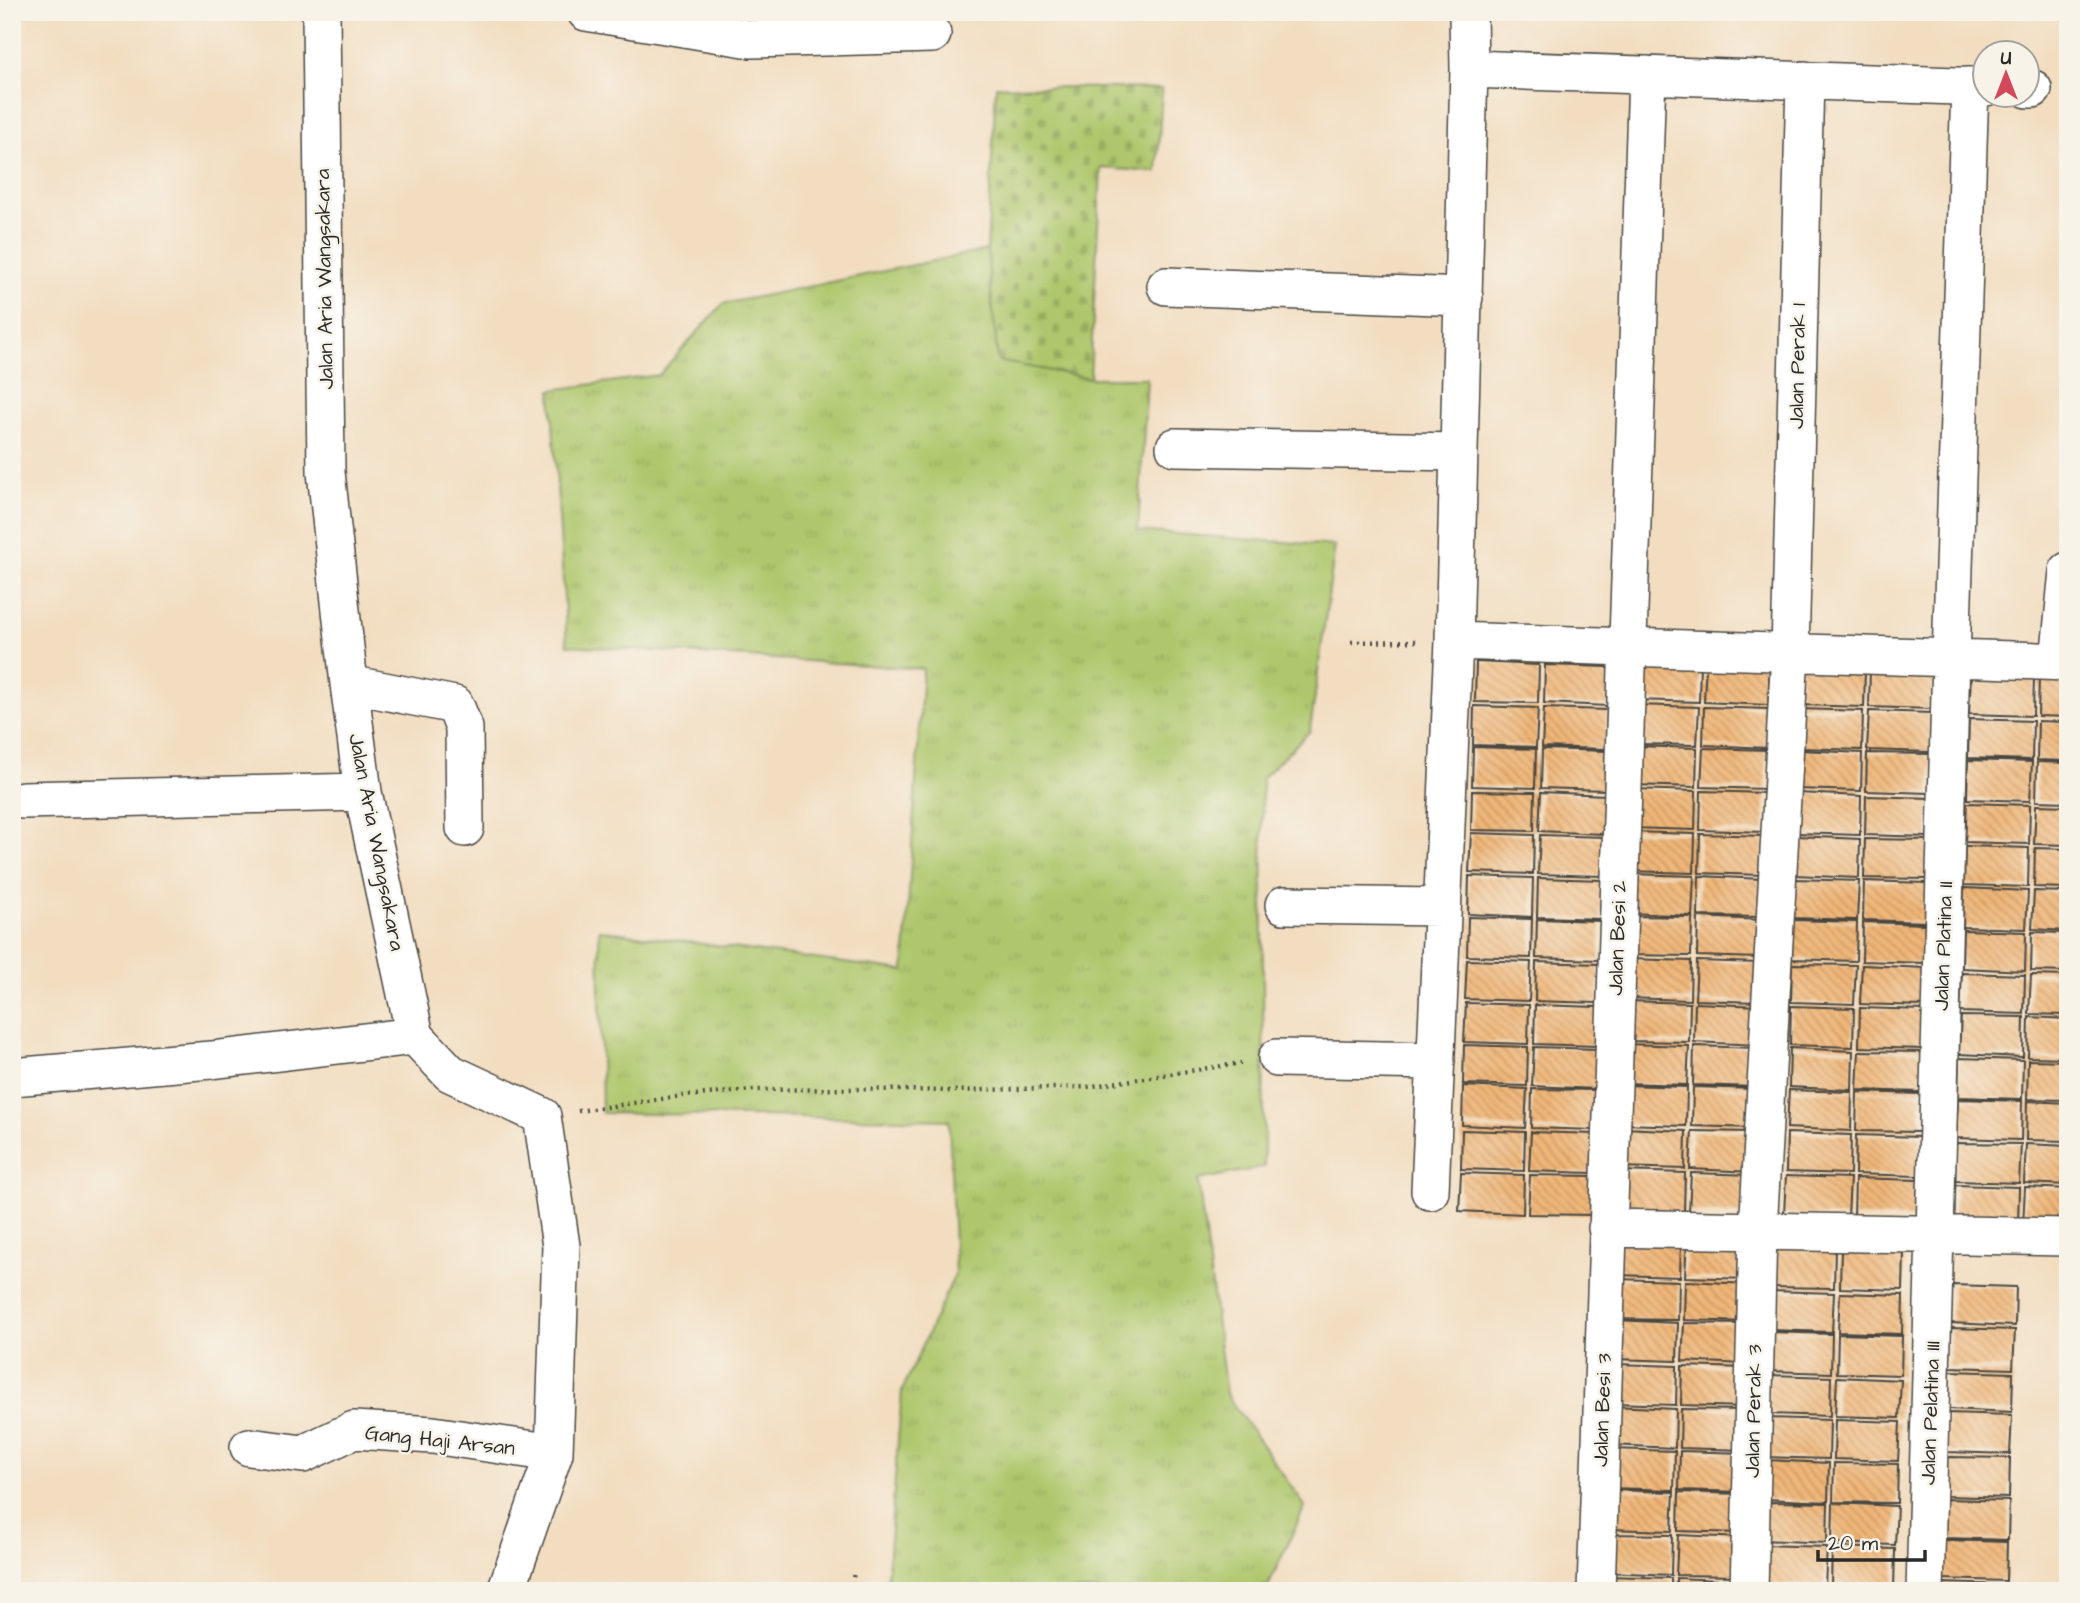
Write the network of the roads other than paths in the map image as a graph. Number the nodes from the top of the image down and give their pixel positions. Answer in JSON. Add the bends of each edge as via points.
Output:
{"nodes":[{"id":1,"x":321,"y":12,"type":"edge"},
{"id":2,"x":586,"y":12,"type":"edge"},
{"id":3,"x":1468,"y":12,"type":"edge"},
{"id":4,"x":932,"y":34,"type":"dead end"},
{"id":5,"x":1469,"y":69,"type":"junction"},
{"id":6,"x":1647,"y":75,"type":"junction"},
{"id":7,"x":1805,"y":80,"type":"junction"},
{"id":8,"x":1972,"y":87,"type":"edge"},
{"id":9,"x":1977,"y":108,"type":"edge"},
{"id":10,"x":1166,"y":286,"type":"dead end"},
{"id":11,"x":1464,"y":297,"type":"junction"},
{"id":12,"x":1175,"y":447,"type":"dead end"},
{"id":13,"x":1459,"y":452,"type":"junction"},
{"id":14,"x":2068,"y":571,"type":"edge"},
{"id":15,"x":1454,"y":641,"type":"junction"},
{"id":16,"x":1627,"y":647,"type":"junction"},
{"id":17,"x":1790,"y":652,"type":"junction"},
{"id":18,"x":1951,"y":658,"type":"junction"},
{"id":19,"x":2063,"y":662,"type":"edge"},
{"id":20,"x":349,"y":684,"type":"junction"},
{"id":21,"x":363,"y":792,"type":"junction"},
{"id":22,"x":23,"y":800,"type":"dead end"},
{"id":23,"x":465,"y":828,"type":"dead end"},
{"id":24,"x":1284,"y":905,"type":"dead end"},
{"id":25,"x":1442,"y":907,"type":"junction"},
{"id":26,"x":415,"y":1037,"type":"junction"},
{"id":27,"x":1277,"y":1058,"type":"road end"},
{"id":28,"x":1436,"y":1061,"type":"junction"},
{"id":29,"x":12,"y":1077,"type":"edge"},
{"id":30,"x":1430,"y":1191,"type":"dead end"},
{"id":31,"x":1607,"y":1228,"type":"junction"},
{"id":32,"x":1758,"y":1231,"type":"junction"},
{"id":33,"x":1935,"y":1235,"type":"junction"},
{"id":34,"x":2068,"y":1237,"type":"edge"},
{"id":35,"x":249,"y":1447,"type":"dead end"},
{"id":36,"x":554,"y":1453,"type":"junction"},
{"id":37,"x":506,"y":1591,"type":"edge"},
{"id":38,"x":1596,"y":1591,"type":"edge"},
{"id":39,"x":1749,"y":1591,"type":"edge"},
{"id":40,"x":1925,"y":1591,"type":"edge"}],
"edges":[{"from":1,"to":20,"type":"street","name":"Jalan Aria Wangsakara","via":[[327,472]]},
{"from":2,"to":4,"type":"street","via":[[751,39]]},
{"from":3,"to":5,"type":"street"},
{"from":5,"to":6,"type":"street"},
{"from":5,"to":11,"type":"street"},
{"from":6,"to":7,"type":"street"},
{"from":6,"to":16,"type":"street","name":"Jalan Besi 2"},
{"from":7,"to":8,"type":"street"},
{"from":7,"to":17,"type":"street","name":"Jalan Perak 1"},
{"from":9,"to":18,"type":"street","name":"Jalan Platina II"},
{"from":10,"to":11,"type":"street"},
{"from":11,"to":13,"type":"street"},
{"from":12,"to":13,"type":"street"},
{"from":13,"to":15,"type":"street"},
{"from":14,"to":19,"type":"street"},
{"from":15,"to":16,"type":"street"},
{"from":15,"to":25,"type":"street"},
{"from":16,"to":17,"type":"street"},
{"from":16,"to":31,"type":"street","name":"Jalan Besi 2"},
{"from":17,"to":18,"type":"street"},
{"from":17,"to":32,"type":"street","name":"Jalan Perak 1"},
{"from":18,"to":19,"type":"street"},
{"from":18,"to":33,"type":"street","name":"Jalan Platina II"},
{"from":20,"to":21,"type":"street","name":"Jalan Aria Wangsakara"},
{"from":20,"to":23,"type":"street","via":[[455,705],[464,728]]},
{"from":21,"to":22,"type":"street"},
{"from":21,"to":26,"type":"street","name":"Jalan Aria Wangsakara"},
{"from":24,"to":25,"type":"street"},
{"from":25,"to":28,"type":"street"},
{"from":26,"to":29,"type":"street"},
{"from":26,"to":36,"type":"street","via":[[450,1073],[542,1116],[561,1246]]},
{"from":27,"to":28,"type":"street"},
{"from":28,"to":30,"type":"street"},
{"from":31,"to":32,"type":"street"},
{"from":31,"to":38,"type":"street","name":"Jalan Besi 3"},
{"from":32,"to":33,"type":"street"},
{"from":32,"to":39,"type":"street","name":"Jalan Perak 3"},
{"from":33,"to":34,"type":"street"},
{"from":33,"to":40,"type":"street","name":"Jalan Pelatina III"},
{"from":35,"to":36,"type":"street","name":"Gang Haji Arsan","via":[[303,1454],[354,1430],[433,1435]]},
{"from":36,"to":37,"type":"street"}]}
